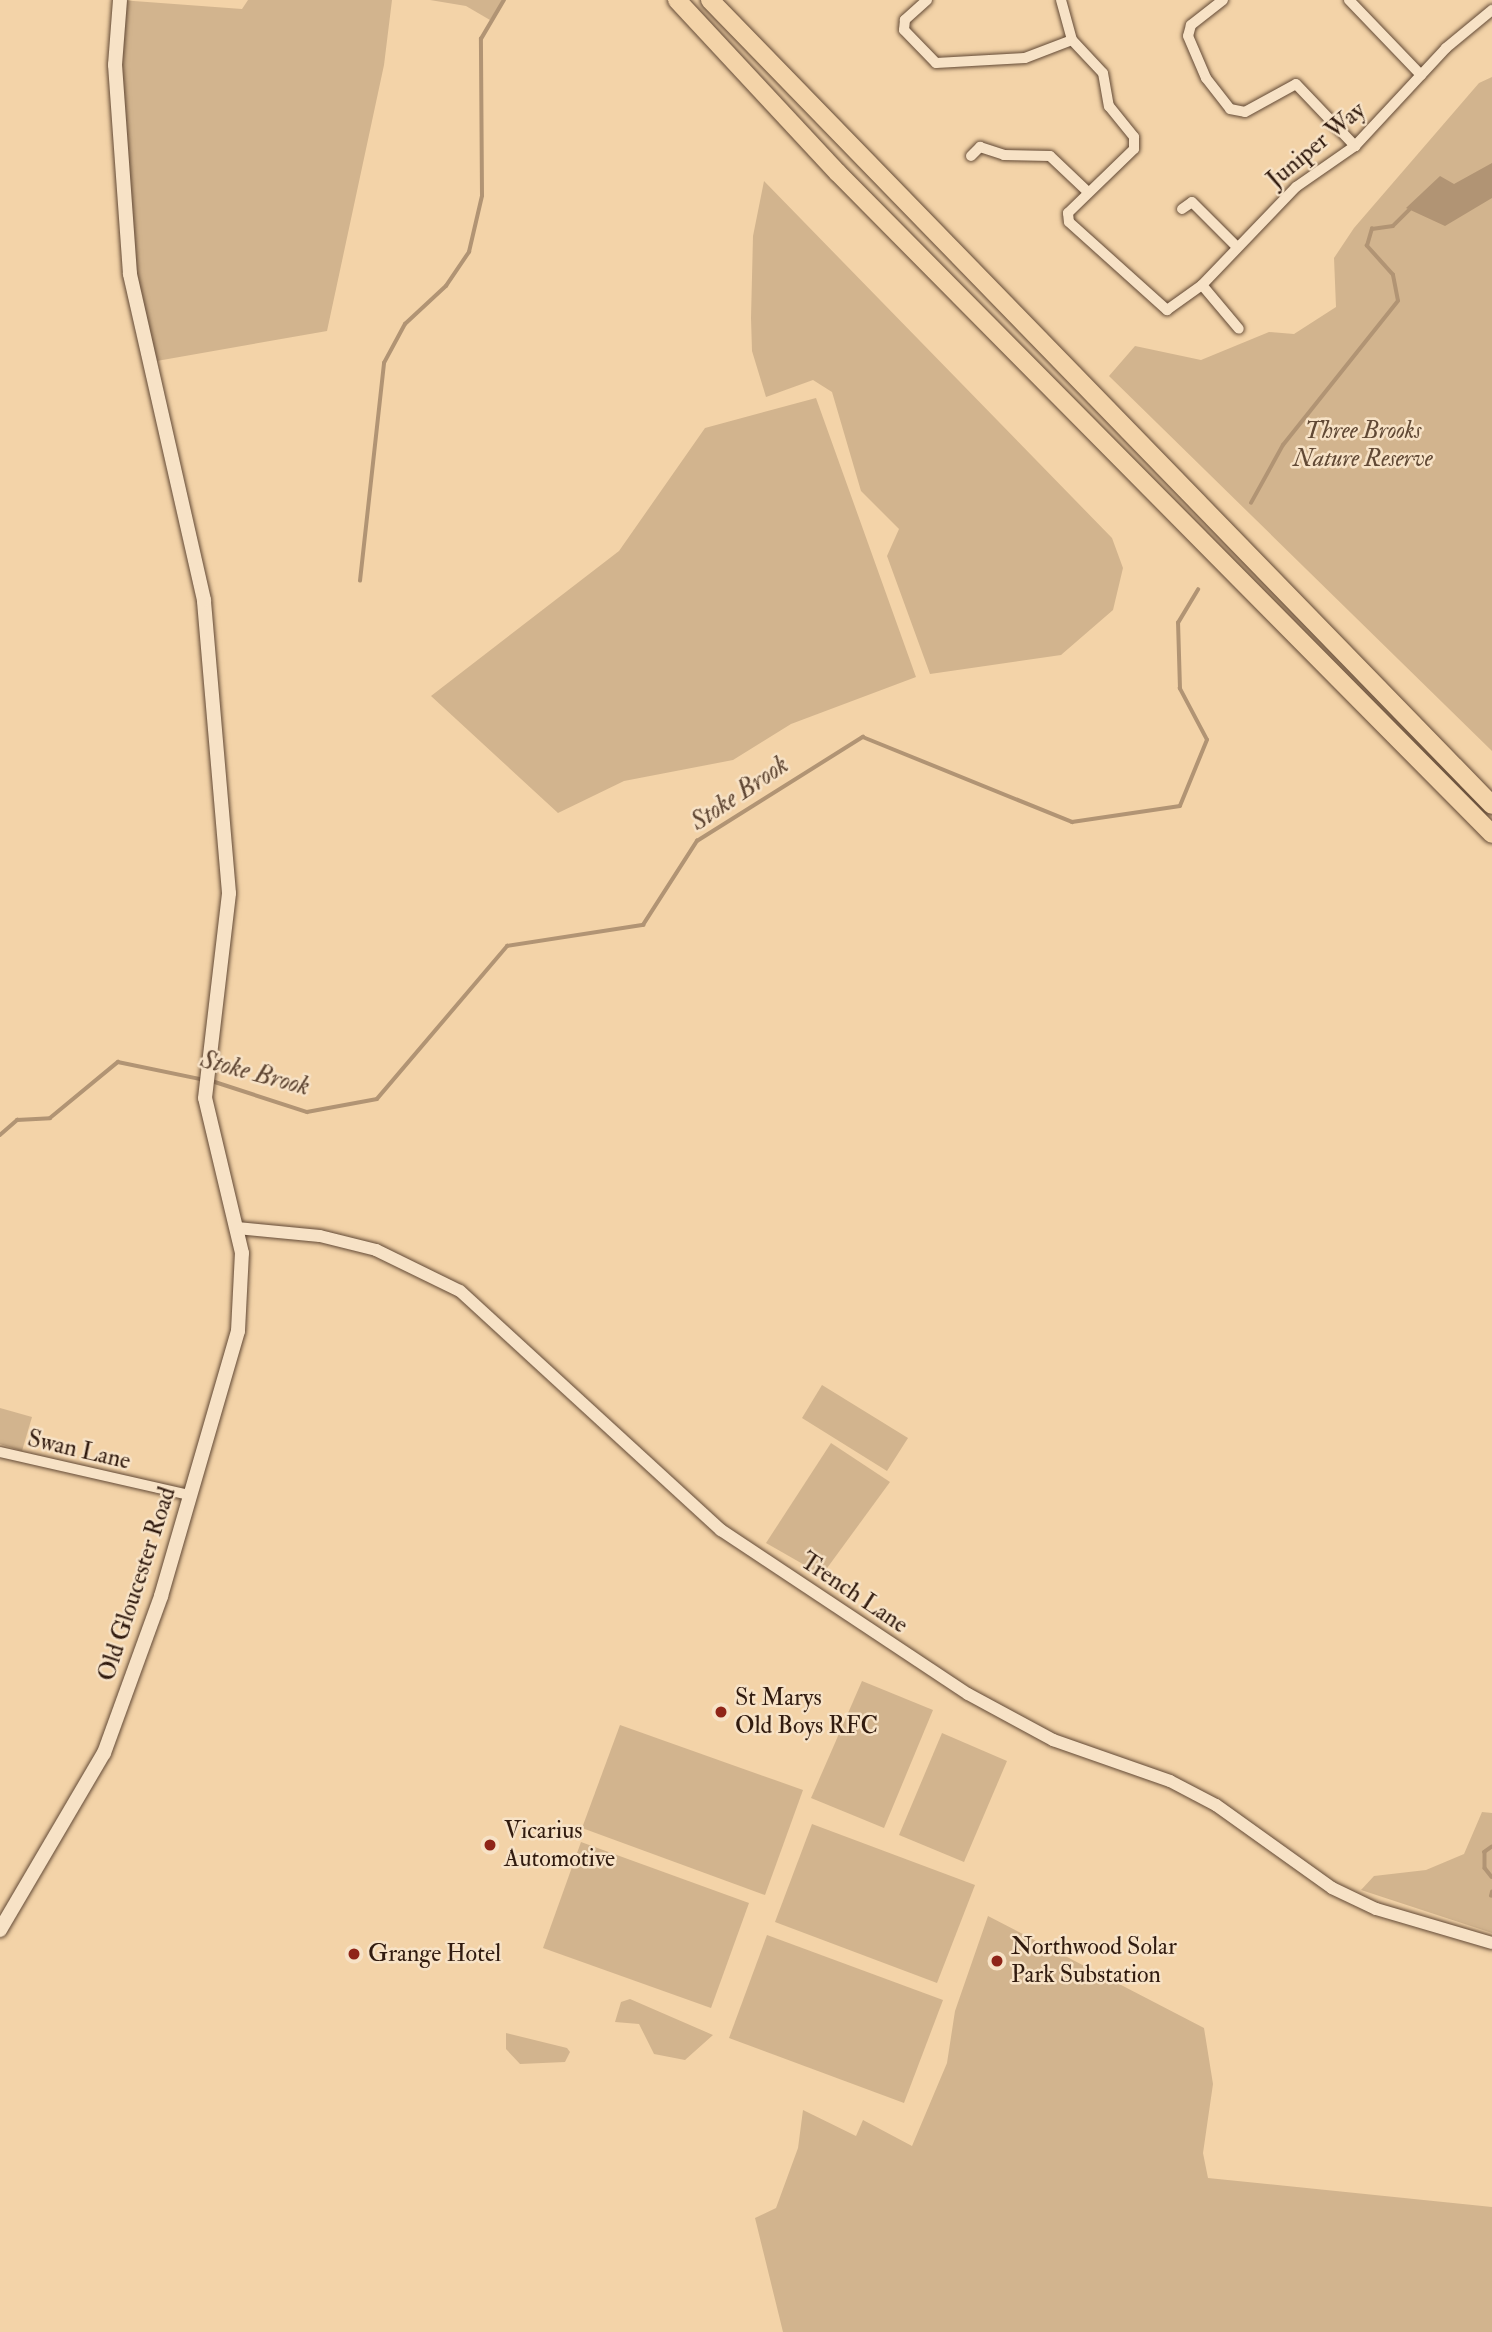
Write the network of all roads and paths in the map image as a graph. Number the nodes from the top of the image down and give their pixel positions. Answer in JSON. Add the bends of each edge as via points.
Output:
{"nodes":[{"id":1,"x":120,"y":0,"type":"edge"},
{"id":2,"x":677,"y":0,"type":"edge"},
{"id":3,"x":710,"y":0,"type":"edge"},
{"id":4,"x":927,"y":0,"type":"edge"},
{"id":5,"x":1061,"y":0,"type":"edge"},
{"id":6,"x":1223,"y":0,"type":"edge"},
{"id":7,"x":1352,"y":1,"type":"edge"},
{"id":8,"x":1492,"y":10,"type":"edge"},
{"id":9,"x":1072,"y":40,"type":"junction"},
{"id":10,"x":1421,"y":75,"type":"junction"},
{"id":11,"x":1355,"y":146,"type":"junction"},
{"id":12,"x":971,"y":156,"type":"dead end"},
{"id":13,"x":1087,"y":191,"type":"junction"},
{"id":14,"x":1182,"y":209,"type":"dead end"},
{"id":15,"x":1235,"y":245,"type":"junction"},
{"id":16,"x":1202,"y":285,"type":"junction"},
{"id":17,"x":1239,"y":329,"type":"dead end"},
{"id":18,"x":1492,"y":805,"type":"edge"},
{"id":19,"x":1492,"y":834,"type":"edge"},
{"id":20,"x":237,"y":1228,"type":"junction"},
{"id":21,"x":0,"y":1452,"type":"edge"},
{"id":22,"x":190,"y":1495,"type":"junction"},
{"id":23,"x":0,"y":1930,"type":"edge"},
{"id":24,"x":1492,"y":1943,"type":"edge"}],
"edges":[{"from":1,"to":20,"type":"main road","name":"Old Gloucester Road","via":[[114,65],[130,274],[204,600],[229,893],[205,1098]]},
{"from":2,"to":19,"type":"highway","via":[[837,172]]},
{"from":3,"to":18,"type":"highway"},
{"from":4,"to":9,"type":"street","via":[[905,20],[904,30],[936,63],[1025,58]]},
{"from":5,"to":9,"type":"street","name":"Juniper Way"},
{"from":6,"to":11,"type":"street","via":[[1191,25],[1188,36],[1206,78],[1230,110],[1245,112],[1296,84]]},
{"from":7,"to":10,"type":"street"},
{"from":8,"to":10,"type":"street","name":"Juniper Way"},
{"from":9,"to":13,"type":"street","name":"Juniper Way","via":[[1103,73],[1109,106],[1134,137],[1134,149]]},
{"from":10,"to":11,"type":"street","name":"Juniper Way"},
{"from":11,"to":15,"type":"street","name":"Juniper Way","via":[[1296,187]]},
{"from":12,"to":13,"type":"street","via":[[980,147],[1004,155],[1050,156]]},
{"from":13,"to":16,"type":"street","name":"Juniper Way","via":[[1068,213],[1069,222],[1112,267],[1167,310]]},
{"from":14,"to":15,"type":"street","via":[[1192,202]]},
{"from":15,"to":16,"type":"street","name":"Juniper Way"},
{"from":16,"to":17,"type":"street"},
{"from":20,"to":22,"type":"main road","name":"Old Gloucester Road","via":[[238,1331]]},
{"from":20,"to":24,"type":"street","name":"Trench Lane","via":[[320,1236],[376,1250],[460,1291],[502,1322],[721,1530],[968,1694],[1053,1740],[1170,1781],[1365,1904]]},
{"from":21,"to":22,"type":"street","name":"Swan Lane"},
{"from":22,"to":23,"type":"main road","name":"Old Gloucester Road","via":[[104,1753]]}]}
